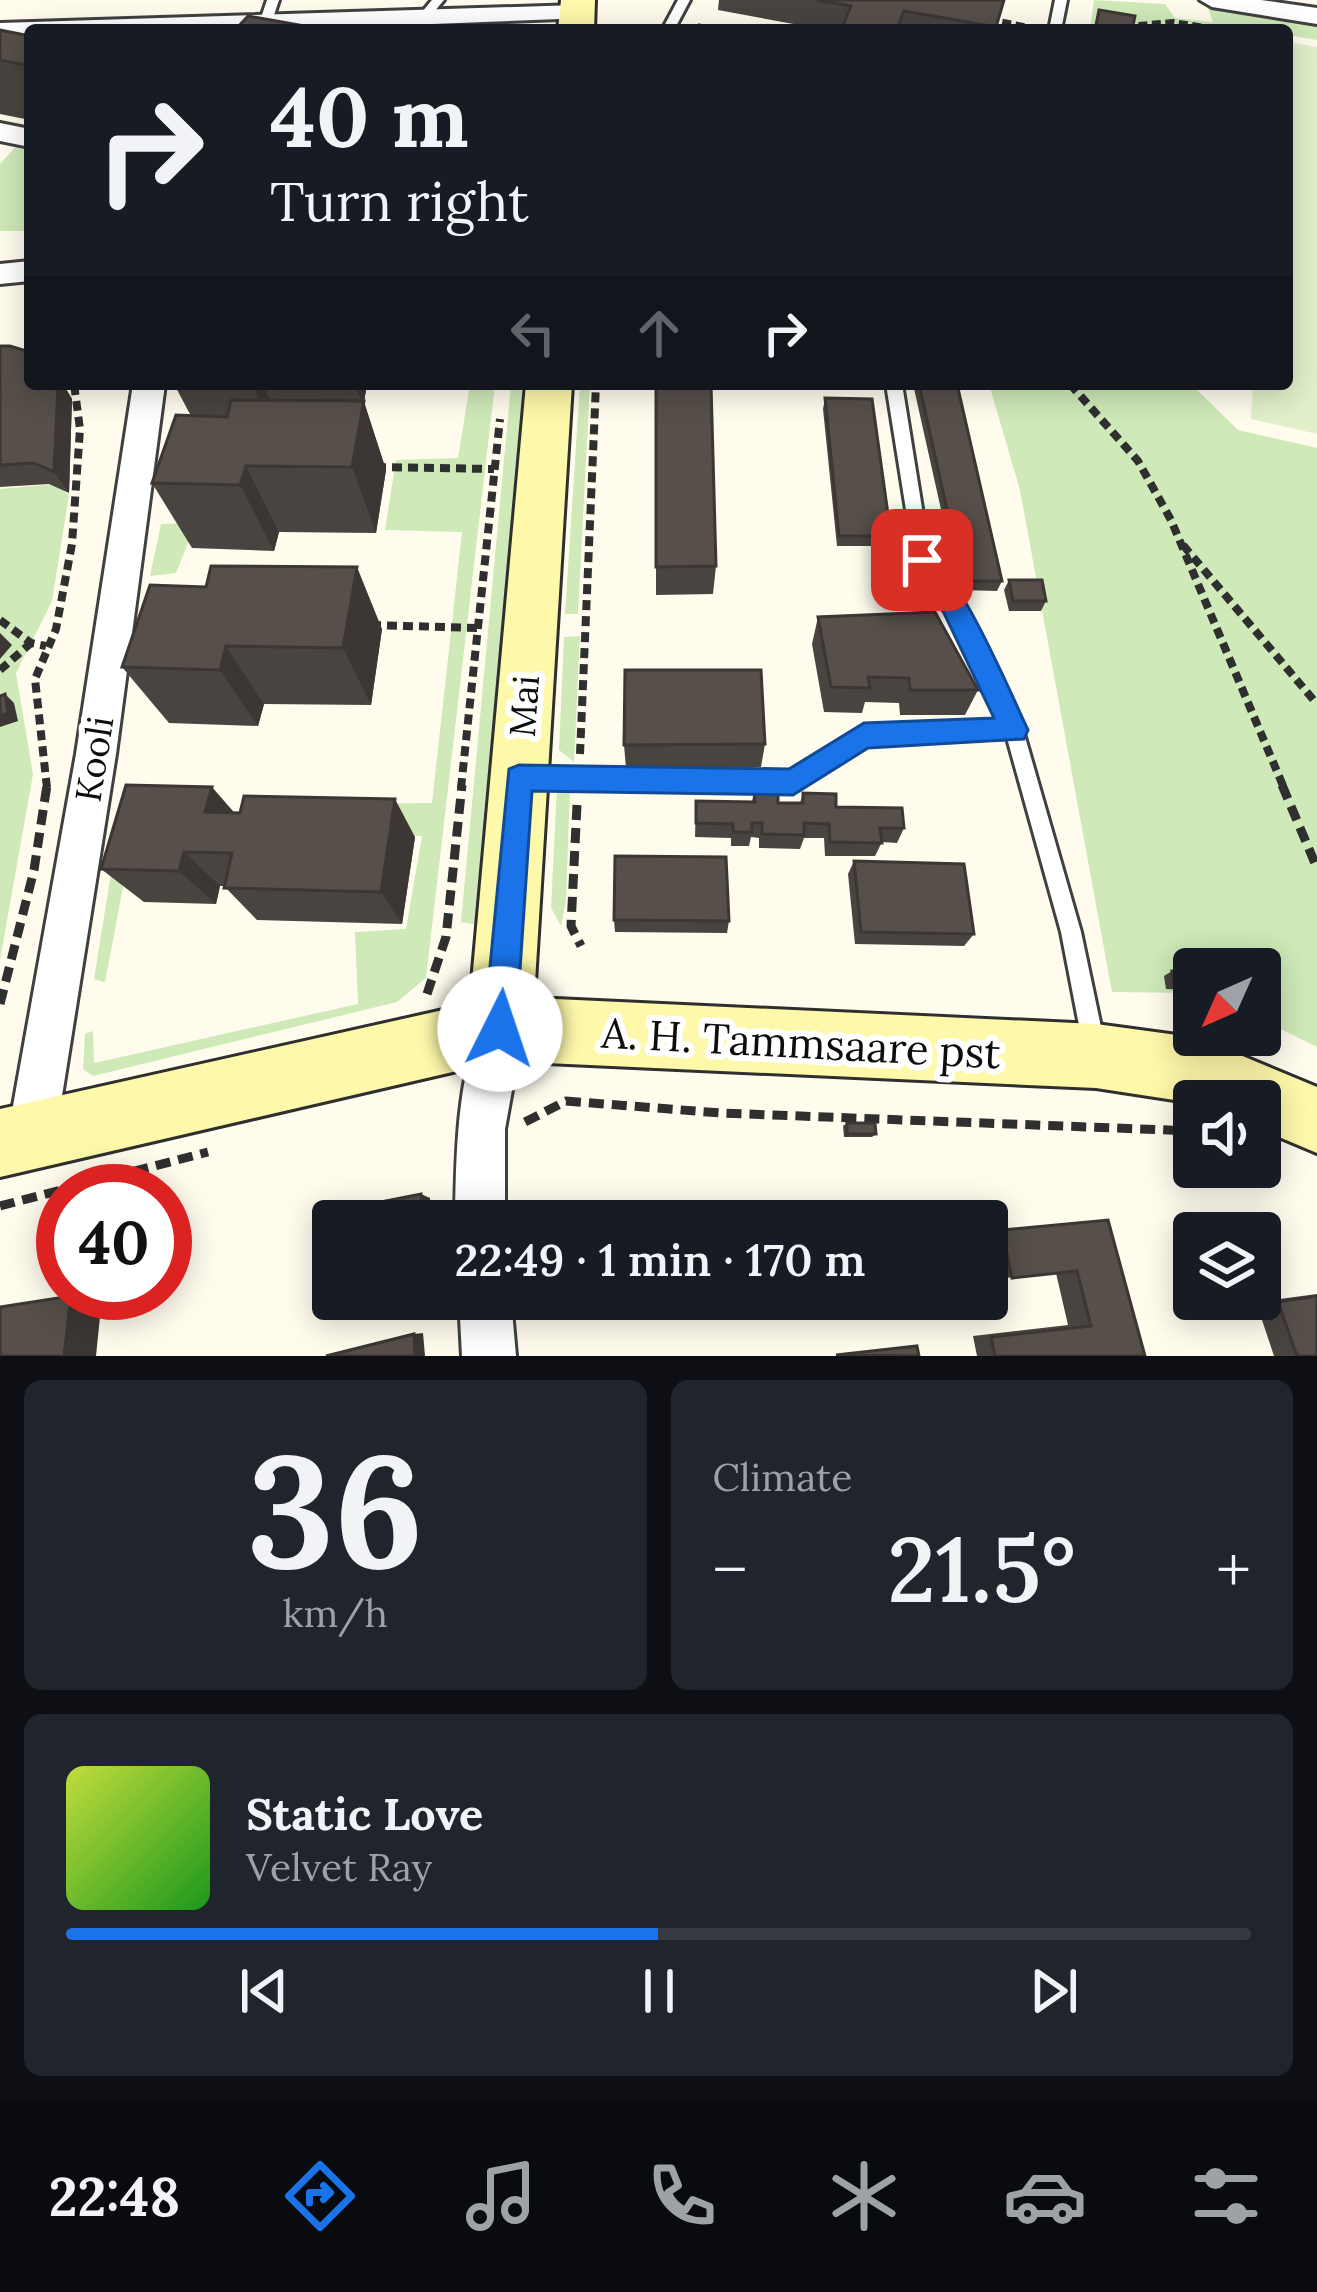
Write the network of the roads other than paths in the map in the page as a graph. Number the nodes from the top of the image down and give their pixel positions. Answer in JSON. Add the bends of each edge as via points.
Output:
{"nodes":[{"id":1,"x":1212,"y":0,"type":"edge"},
{"id":2,"x":431,"y":8,"type":"edge"},
{"id":3,"x":269,"y":10,"type":"edge"},
{"id":4,"x":577,"y":14,"type":"edge"},
{"id":5,"x":1317,"y":16,"type":"edge"},
{"id":6,"x":90,"y":24,"type":"edge"},
{"id":7,"x":148,"y":390,"type":"edge"},
{"id":8,"x":895,"y":390,"type":"edge"},
{"id":9,"x":526,"y":395,"type":"edge"},
{"id":10,"x":1014,"y":730,"type":"junction"},
{"id":11,"x":519,"y":778,"type":"junction"},
{"id":12,"x":500,"y":1029,"type":"junction"},
{"id":13,"x":1096,"y":1056,"type":"junction"},
{"id":14,"x":1317,"y":1120,"type":"edge"},
{"id":15,"x":16,"y":1139,"type":"edge"},
{"id":16,"x":481,"y":1200,"type":"edge"},
{"id":17,"x":486,"y":1320,"type":"edge"},
{"id":18,"x":489,"y":1356,"type":"edge"}],
"edges":[{"from":1,"to":5,"type":"street"},
{"from":2,"to":3,"type":"street"},
{"from":2,"to":4,"type":"street"},
{"from":3,"to":6,"type":"street"},
{"from":7,"to":15,"type":"street","name":"Kooli","via":[[95,754]]},
{"from":8,"to":10,"type":"lane","via":[[922,560],[954,606]]},
{"from":9,"to":11,"type":"street","name":"Mai"},
{"from":10,"to":11,"type":"lane","via":[[864,735],[793,782]]},
{"from":10,"to":13,"type":"lane","via":[[1071,932]]},
{"from":11,"to":12,"type":"street","name":"Mai"},
{"from":12,"to":13,"type":"street","name":"A. H. Tammsaare pst"},
{"from":12,"to":15,"type":"street","name":"A. H. Tammsaare pst"},
{"from":12,"to":16,"type":"street","via":[[482,1129]]},
{"from":13,"to":14,"type":"street","name":"A. H. Tammsaare pst","via":[[1199,1071]]},
{"from":17,"to":18,"type":"street"}]}
